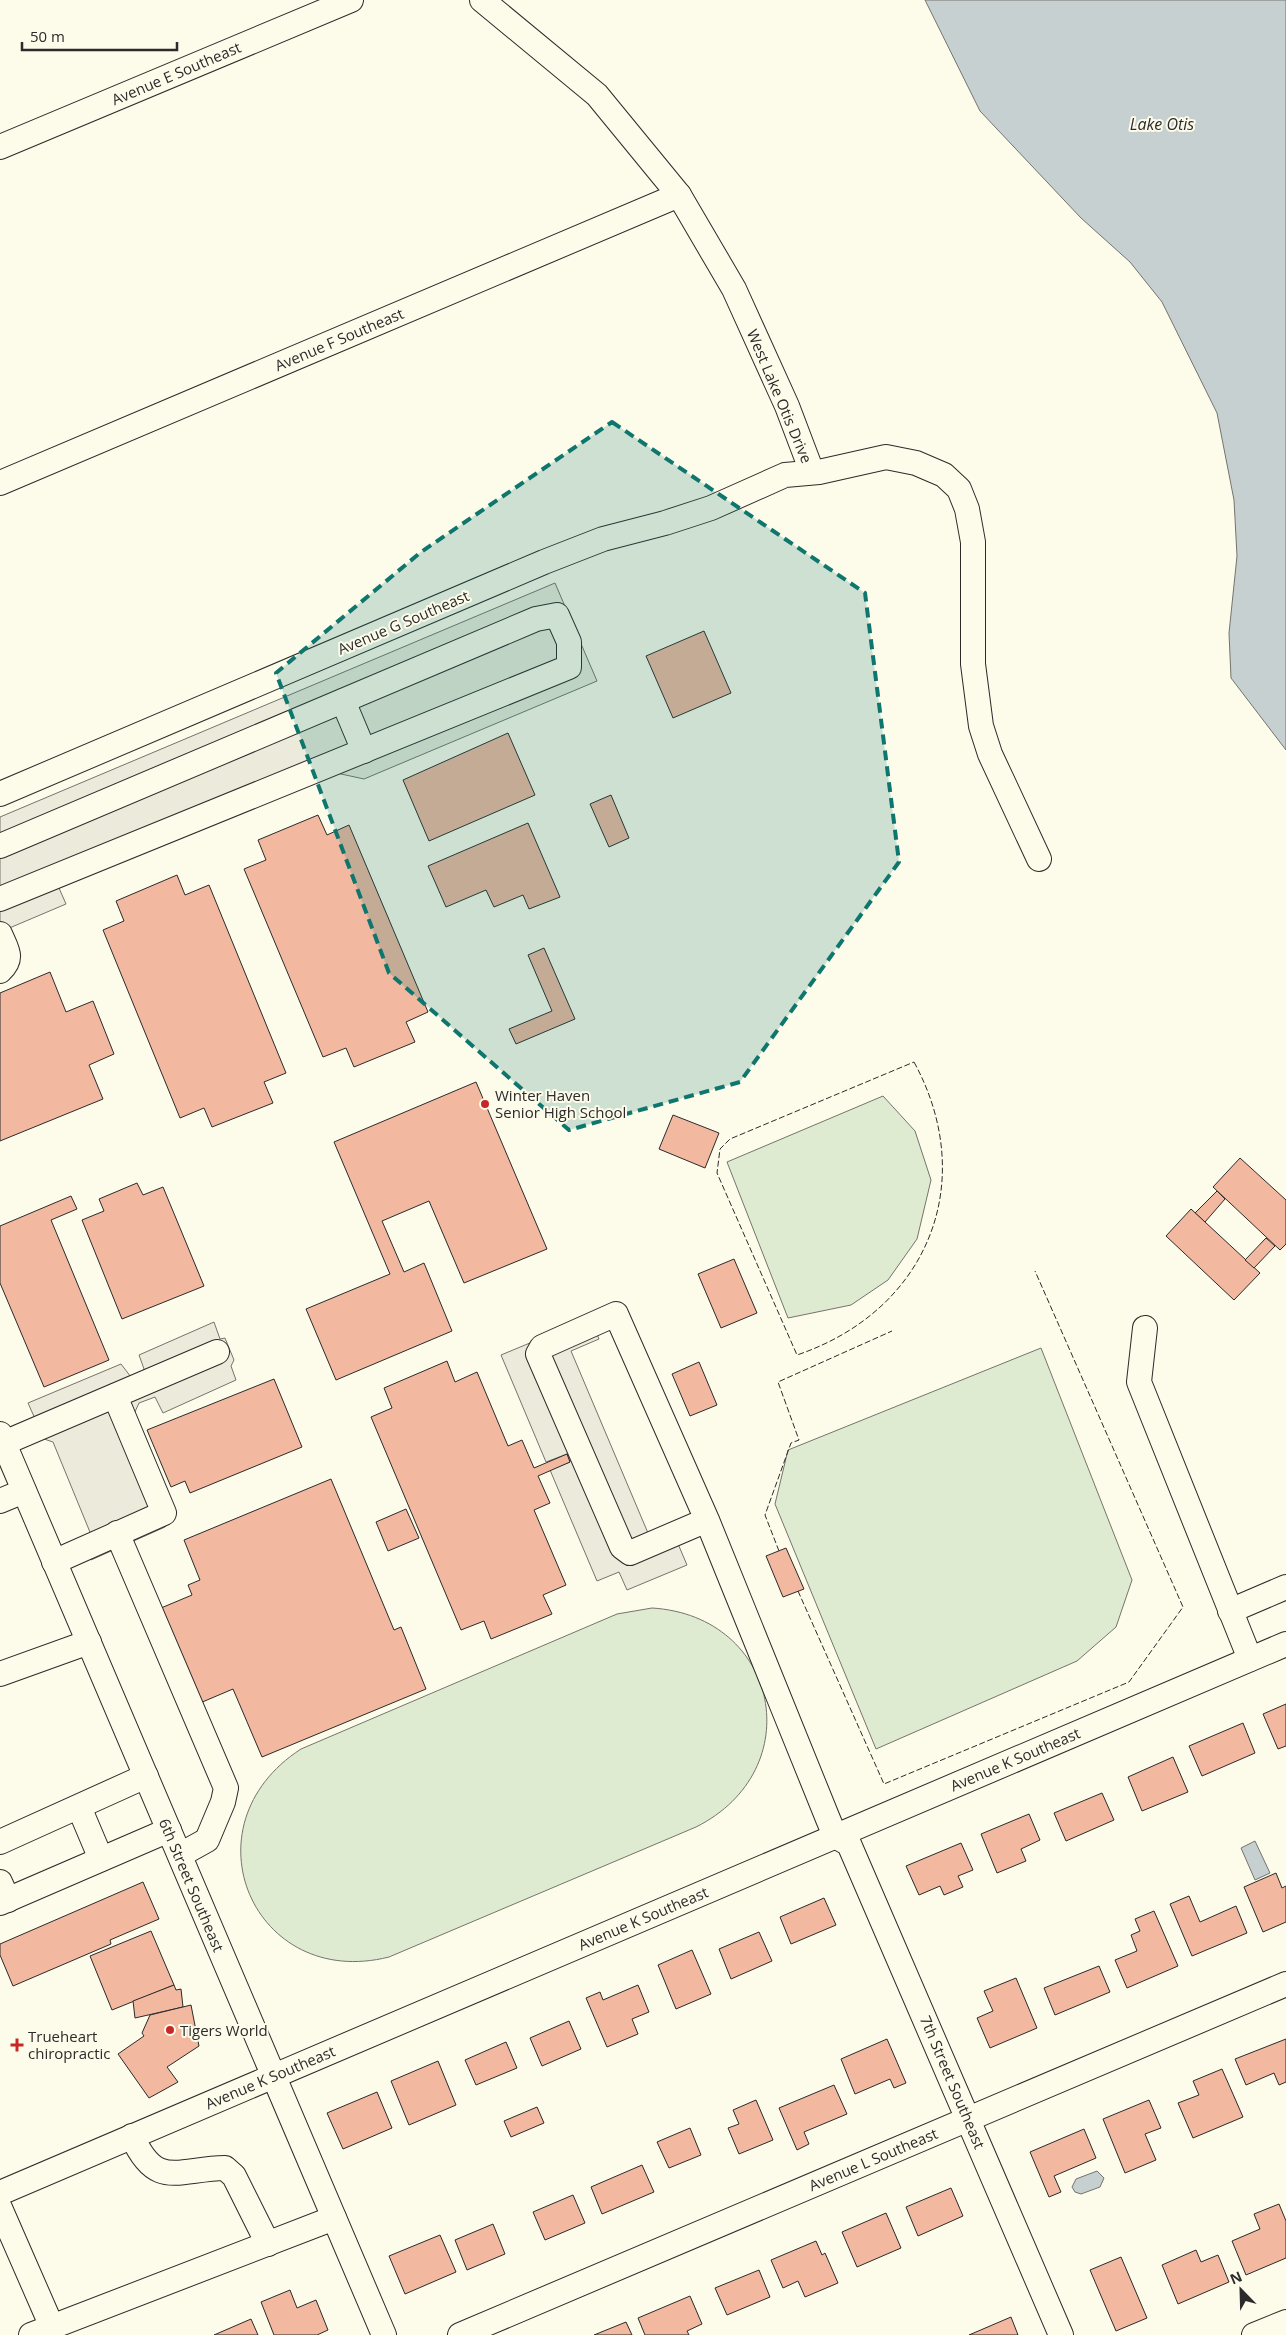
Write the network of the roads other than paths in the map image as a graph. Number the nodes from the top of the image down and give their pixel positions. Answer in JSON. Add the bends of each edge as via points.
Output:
{"nodes":[{"id":1,"x":351,"y":0,"type":"edge"},
{"id":2,"x":482,"y":0,"type":"edge"},
{"id":3,"x":0,"y":147,"type":"edge"},
{"id":4,"x":679,"y":195,"type":"junction"},
{"id":5,"x":812,"y":472,"type":"junction"},
{"id":6,"x":0,"y":483,"type":"edge"},
{"id":7,"x":343,"y":701,"type":"junction"},
{"id":8,"x":364,"y":751,"type":"junction"},
{"id":9,"x":0,"y":794,"type":"edge"},
{"id":10,"x":0,"y":846,"type":"edge"},
{"id":11,"x":1039,"y":859,"type":"dead end"},
{"id":12,"x":0,"y":899,"type":"edge"},
{"id":13,"x":0,"y":934,"type":"edge"},
{"id":14,"x":0,"y":971,"type":"edge"},
{"id":15,"x":1145,"y":1328,"type":"dead end"},
{"id":16,"x":217,"y":1352,"type":"dead end"},
{"id":17,"x":115,"y":1396,"type":"junction"},
{"id":18,"x":2,"y":1439,"type":"edge"},
{"id":19,"x":24,"y":1491,"type":"junction"},
{"id":20,"x":0,"y":1501,"type":"edge"},
{"id":21,"x":707,"y":1520,"type":"junction"},
{"id":22,"x":117,"y":1533,"type":"junction"},
{"id":23,"x":54,"y":1562,"type":"junction"},
{"id":24,"x":1286,"y":1587,"type":"edge"},
{"id":25,"x":1230,"y":1611,"type":"junction"},
{"id":26,"x":89,"y":1642,"type":"junction"},
{"id":27,"x":1286,"y":1644,"type":"edge"},
{"id":28,"x":1250,"y":1659,"type":"junction"},
{"id":29,"x":0,"y":1674,"type":"edge"},
{"id":30,"x":146,"y":1776,"type":"junction"},
{"id":31,"x":79,"y":1807,"type":"junction"},
{"id":32,"x":169,"y":1830,"type":"junction"},
{"id":33,"x":836,"y":1836,"type":"junction"},
{"id":34,"x":0,"y":1842,"type":"edge"},
{"id":35,"x":180,"y":1855,"type":"junction"},
{"id":36,"x":101,"y":1859,"type":"junction"},
{"id":37,"x":3,"y":1895,"type":"edge"},
{"id":38,"x":1286,"y":1984,"type":"edge"},
{"id":39,"x":274,"y":2076,"type":"junction"},
{"id":40,"x":968,"y":2118,"type":"junction"},
{"id":41,"x":132,"y":2136,"type":"junction"},
{"id":42,"x":0,"y":2193,"type":"edge"},
{"id":43,"x":0,"y":2208,"type":"edge"},
{"id":44,"x":334,"y":2218,"type":"junction"},
{"id":45,"x":268,"y":2244,"type":"junction"},
{"id":46,"x":1286,"y":2322,"type":"edge"},
{"id":47,"x":42,"y":2331,"type":"edge"},
{"id":48,"x":384,"y":2335,"type":"edge"},
{"id":49,"x":460,"y":2335,"type":"edge"},
{"id":50,"x":1061,"y":2335,"type":"edge"},
{"id":51,"x":1254,"y":2335,"type":"edge"}],
"edges":[{"from":1,"to":3,"type":"street","name":"Avenue E Southeast"},
{"from":2,"to":4,"type":"street","name":"West Lake Otis Drive","via":[[597,95]]},
{"from":4,"to":5,"type":"street","name":"West Lake Otis Drive","via":[[734,289],[787,406]]},
{"from":4,"to":6,"type":"street","name":"Avenue F Southeast"},
{"from":5,"to":9,"type":"street","name":"Avenue G Southeast","via":[[785,475],[711,508],[603,539],[544,562]]},
{"from":5,"to":11,"type":"street","name":"West Lake Otis Drive","via":[[886,457],[916,463],[944,475],[959,489],[967,509],[973,542],[973,664],[981,726],[990,754]]},
{"from":7,"to":8,"type":"street"},
{"from":7,"to":8,"type":"street","via":[[536,619],[557,615],[561,621],[569,642],[569,668]]},
{"from":7,"to":10,"type":"street"},
{"from":8,"to":12,"type":"street"},
{"from":13,"to":14,"type":"street","via":[[9,957],[8,964]]},
{"from":15,"to":25,"type":"street","via":[[1139,1382]]},
{"from":16,"to":17,"type":"street"},
{"from":17,"to":18,"type":"street"},
{"from":17,"to":22,"type":"street","via":[[164,1513]]},
{"from":18,"to":19,"type":"street","name":"6th Street Southeast"},
{"from":19,"to":20,"type":"street"},
{"from":19,"to":23,"type":"street","name":"6th Street Southeast"},
{"from":21,"to":21,"type":"street","via":[[616,1314],[542,1347],[538,1354],[622,1548],[630,1553]]},
{"from":21,"to":33,"type":"street"},
{"from":22,"to":23,"type":"street"},
{"from":22,"to":35,"type":"street","via":[[226,1788],[224,1802],[207,1840]]},
{"from":23,"to":26,"type":"street","name":"6th Street Southeast"},
{"from":24,"to":25,"type":"street"},
{"from":25,"to":28,"type":"street"},
{"from":26,"to":29,"type":"street"},
{"from":26,"to":30,"type":"street","name":"6th Street Southeast"},
{"from":27,"to":28,"type":"street","name":"Avenue K Southeast"},
{"from":28,"to":33,"type":"street","name":"Avenue K Southeast"},
{"from":30,"to":31,"type":"street"},
{"from":30,"to":32,"type":"street","name":"6th Street Southeast"},
{"from":31,"to":34,"type":"street"},
{"from":31,"to":36,"type":"street"},
{"from":32,"to":35,"type":"street","name":"6th Street Southeast"},
{"from":32,"to":36,"type":"street"},
{"from":33,"to":39,"type":"street","name":"Avenue K Southeast"},
{"from":33,"to":40,"type":"street","name":"7th Street Southeast","via":[[849,1844]]},
{"from":35,"to":39,"type":"street","name":"6th Street Southeast"},
{"from":36,"to":37,"type":"street"},
{"from":38,"to":40,"type":"street","name":"Avenue L Southeast"},
{"from":39,"to":41,"type":"street","name":"Avenue K Southeast"},
{"from":39,"to":44,"type":"street","name":"6th Street Southeast"},
{"from":40,"to":49,"type":"street","name":"Avenue L Southeast"},
{"from":40,"to":50,"type":"street","name":"7th Street Southeast"},
{"from":41,"to":42,"type":"street","name":"Avenue K Southeast"},
{"from":41,"to":45,"type":"street","via":[[149,2166],[160,2172],[225,2168],[234,2176]]},
{"from":43,"to":47,"type":"street"},
{"from":44,"to":45,"type":"street"},
{"from":44,"to":48,"type":"street","name":"6th Street Southeast"},
{"from":45,"to":47,"type":"street"},
{"from":46,"to":51,"type":"street"}]}
